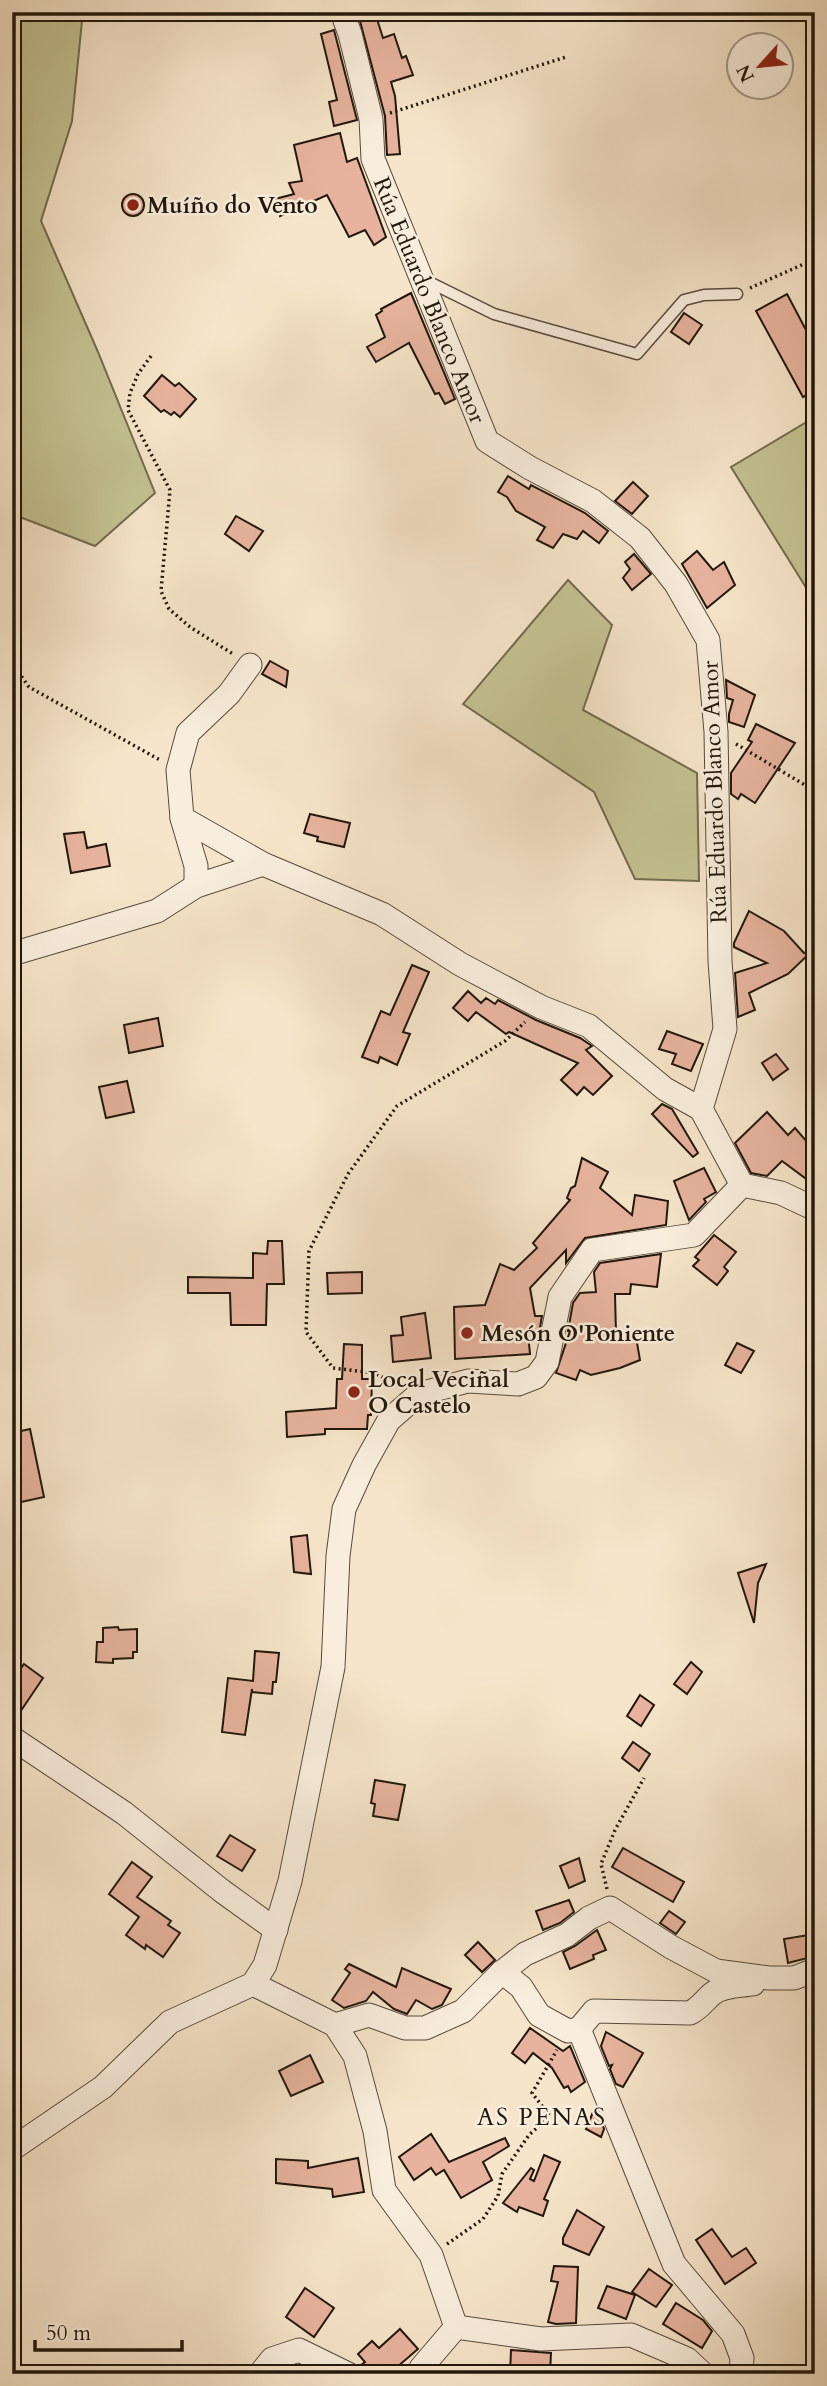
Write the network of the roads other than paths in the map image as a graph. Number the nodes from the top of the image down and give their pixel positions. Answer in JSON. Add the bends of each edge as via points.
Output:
{"nodes":[{"id":1,"x":342,"y":12,"type":"edge"},
{"id":2,"x":423,"y":278,"type":"junction"},
{"id":3,"x":737,"y":294,"type":"road end"},
{"id":4,"x":250,"y":665,"type":"road end"},
{"id":5,"x":182,"y":818,"type":"junction"},
{"id":6,"x":263,"y":864,"type":"junction"},
{"id":7,"x":195,"y":886,"type":"junction"},
{"id":8,"x":12,"y":954,"type":"edge"},
{"id":9,"x":701,"y":1109,"type":"junction"},
{"id":10,"x":743,"y":1185,"type":"junction"},
{"id":11,"x":815,"y":1209,"type":"edge"},
{"id":12,"x":12,"y":1738,"type":"edge"},
{"id":13,"x":276,"y":1930,"type":"junction"},
{"id":14,"x":815,"y":1970,"type":"edge"},
{"id":15,"x":502,"y":1972,"type":"junction"},
{"id":16,"x":769,"y":1978,"type":"junction"},
{"id":17,"x":253,"y":1984,"type":"junction"},
{"id":18,"x":335,"y":2025,"type":"junction"},
{"id":19,"x":573,"y":2030,"type":"junction"},
{"id":20,"x":12,"y":2149,"type":"edge"},
{"id":21,"x":456,"y":2327,"type":"junction"},
{"id":22,"x":260,"y":2374,"type":"edge"},
{"id":23,"x":348,"y":2374,"type":"edge"},
{"id":24,"x":419,"y":2374,"type":"edge"},
{"id":25,"x":704,"y":2374,"type":"edge"},
{"id":26,"x":741,"y":2374,"type":"edge"}],
"edges":[{"from":1,"to":2,"type":"street","name":"Rúa Eduardo Blanco Amor","via":[[371,119],[373,159]]},
{"from":2,"to":3,"type":"lane","via":[[494,314],[637,354],[684,300]]},
{"from":2,"to":9,"type":"street","name":"Rúa Eduardo Blanco Amor","via":[[487,441],[593,502],[640,538],[676,584],[708,639],[716,732],[725,1029]]},
{"from":4,"to":5,"type":"street","via":[[229,694],[188,733],[178,770]]},
{"from":5,"to":6,"type":"street"},
{"from":5,"to":7,"type":"street","via":[[196,866]]},
{"from":6,"to":7,"type":"street"},
{"from":6,"to":9,"type":"street","via":[[382,914],[460,964],[541,1007],[589,1026],[665,1089]]},
{"from":7,"to":8,"type":"street","via":[[157,911]]},
{"from":9,"to":10,"type":"street"},
{"from":10,"to":11,"type":"street","via":[[780,1193]]},
{"from":10,"to":13,"type":"street","via":[[694,1235],[592,1250],[560,1297],[547,1362],[536,1377],[519,1384],[468,1381],[419,1394],[389,1420],[345,1509],[333,1667]]},
{"from":12,"to":13,"type":"street","via":[[124,1813]]},
{"from":13,"to":17,"type":"street","via":[[265,1965]]},
{"from":14,"to":16,"type":"street","via":[[794,1978]]},
{"from":15,"to":16,"type":"street","via":[[525,1954],[567,1936],[610,1908],[716,1971]]},
{"from":15,"to":18,"type":"street","via":[[463,2011],[425,2028],[405,2028],[369,2015]]},
{"from":15,"to":19,"type":"street","via":[[521,1987],[539,2015]]},
{"from":16,"to":19,"type":"street","via":[[722,1988],[690,2013],[594,2011]]},
{"from":17,"to":18,"type":"street"},
{"from":17,"to":20,"type":"street","via":[[170,2022],[103,2087]]},
{"from":18,"to":21,"type":"street","via":[[355,2056],[375,2131],[384,2190],[431,2255]]},
{"from":19,"to":26,"type":"street","via":[[674,2264],[733,2334],[743,2358]]},
{"from":21,"to":24,"type":"street"},
{"from":21,"to":25,"type":"street","via":[[541,2339],[631,2335],[687,2359]]},
{"from":22,"to":23,"type":"street","via":[[272,2359],[299,2350]]}]}
